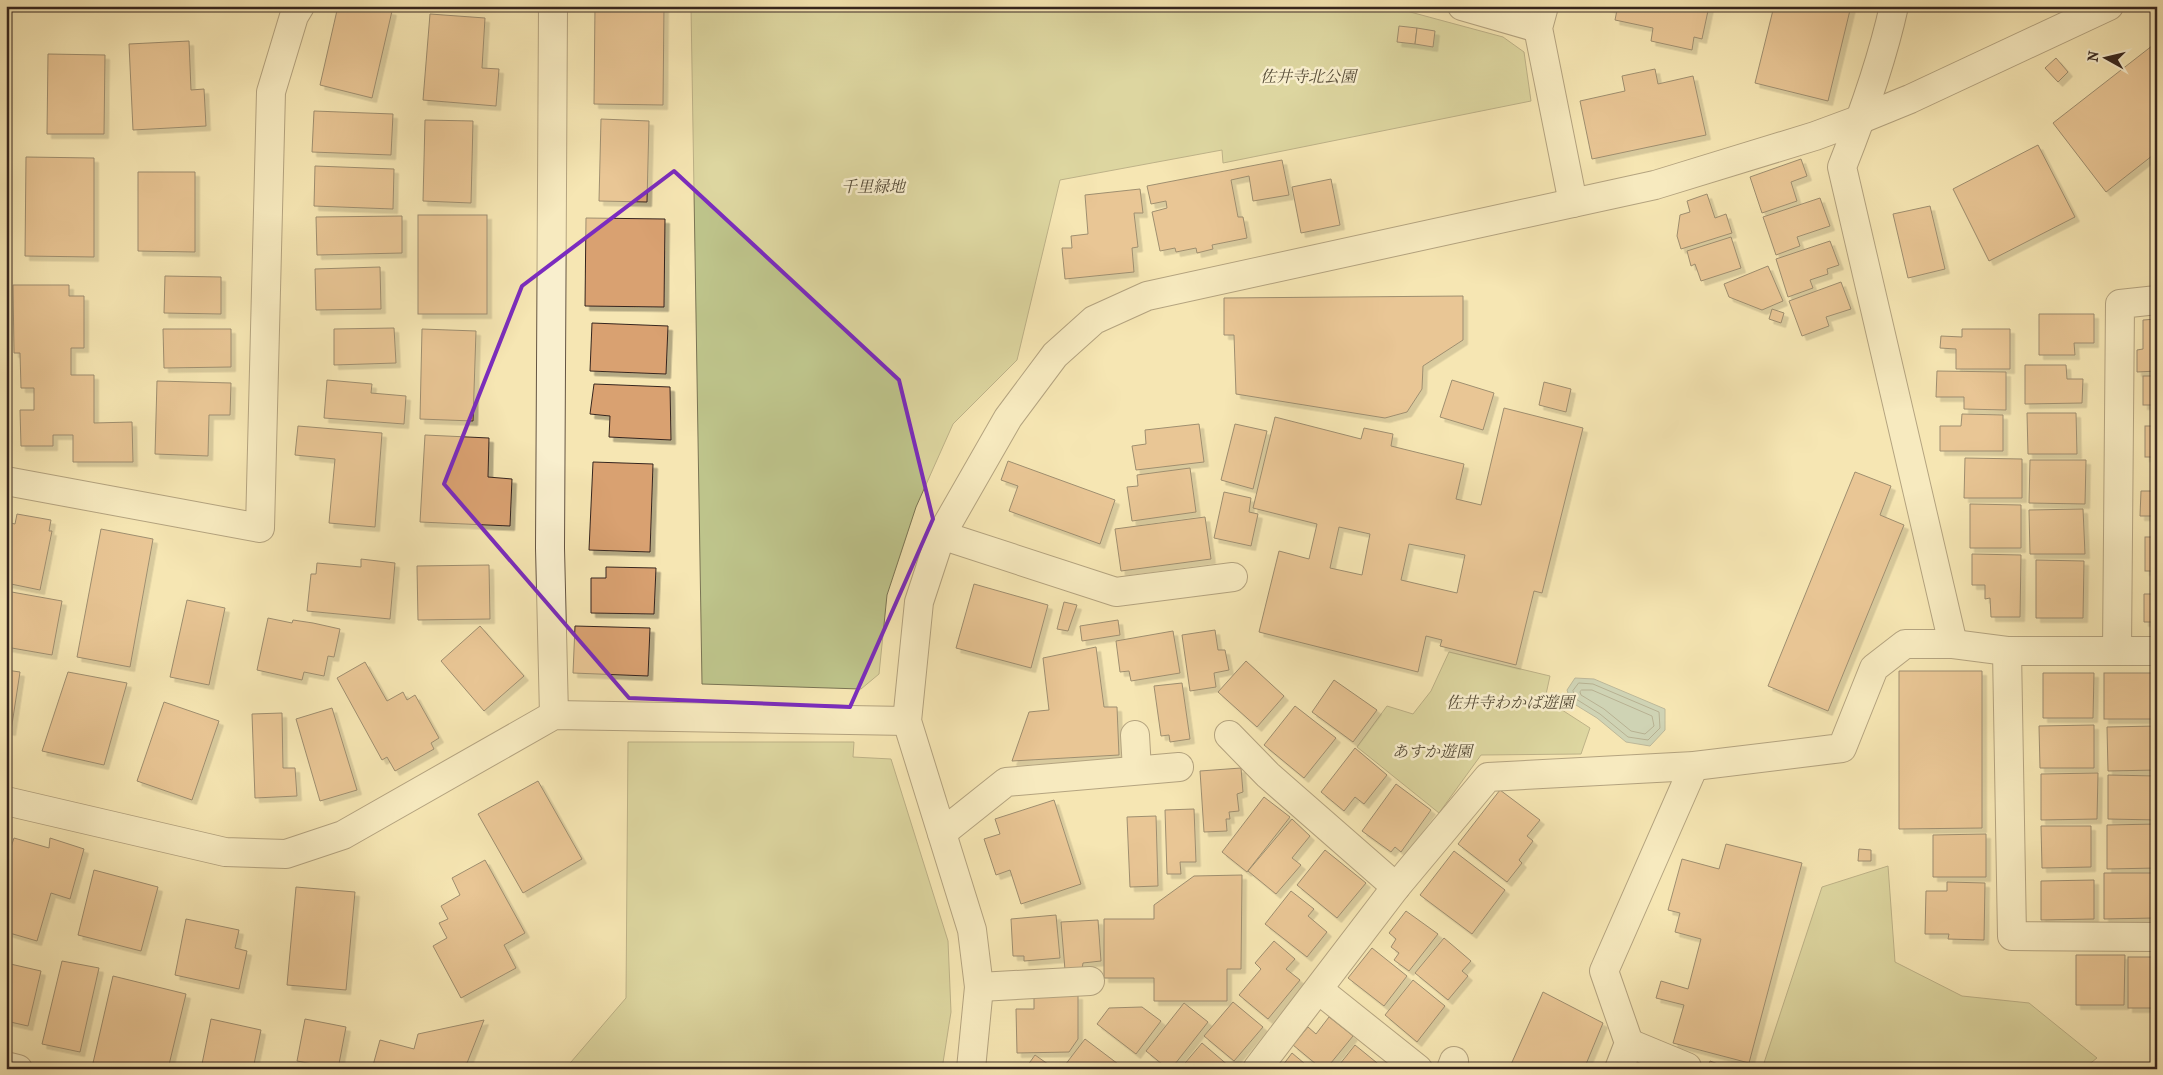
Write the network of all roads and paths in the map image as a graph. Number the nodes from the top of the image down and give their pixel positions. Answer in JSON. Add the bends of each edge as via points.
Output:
{"nodes":[{"id":1,"x":300,"y":6,"type":"edge"},
{"id":2,"x":553,"y":6,"type":"edge"},
{"id":3,"x":1462,"y":6,"type":"edge"},
{"id":4,"x":1894,"y":6,"type":"edge"},
{"id":5,"x":1906,"y":6,"type":"edge"},
{"id":6,"x":2109,"y":6,"type":"edge"},
{"id":7,"x":1541,"y":17,"type":"edge"},
{"id":8,"x":1887,"y":36,"type":"junction"},
{"id":9,"x":1861,"y":119,"type":"junction"},
{"id":10,"x":1573,"y":203,"type":"junction"},
{"id":11,"x":2157,"y":300,"type":"edge"},
{"id":12,"x":6,"y":481,"type":"edge"},
{"id":13,"x":941,"y":535,"type":"junction"},
{"id":14,"x":1233,"y":577,"type":"dead end"},
{"id":15,"x":1953,"y":644,"type":"junction"},
{"id":16,"x":2007,"y":651,"type":"junction"},
{"id":17,"x":2117,"y":651,"type":"junction"},
{"id":18,"x":2157,"y":651,"type":"edge"},
{"id":19,"x":554,"y":716,"type":"junction"},
{"id":20,"x":907,"y":721,"type":"junction"},
{"id":21,"x":1135,"y":735,"type":"dead end"},
{"id":22,"x":1229,"y":735,"type":"dead end"},
{"id":23,"x":1694,"y":766,"type":"junction"},
{"id":24,"x":1179,"y":767,"type":"dead end"},
{"id":25,"x":1137,"y":770,"type":"junction"},
{"id":26,"x":6,"y":801,"type":"edge"},
{"id":27,"x":942,"y":833,"type":"junction"},
{"id":28,"x":1396,"y":887,"type":"junction"},
{"id":29,"x":2157,"y":937,"type":"edge"},
{"id":30,"x":1090,"y":981,"type":"dead end"},
{"id":31,"x":978,"y":986,"type":"junction"},
{"id":32,"x":1319,"y":990,"type":"junction"},
{"id":33,"x":1629,"y":1043,"type":"junction"},
{"id":34,"x":6,"y":1066,"type":"edge"},
{"id":35,"x":1687,"y":1067,"type":"dead end"},
{"id":36,"x":18,"y":1069,"type":"edge"},
{"id":37,"x":971,"y":1069,"type":"edge"},
{"id":38,"x":1257,"y":1069,"type":"edge"},
{"id":39,"x":1418,"y":1069,"type":"edge"},
{"id":40,"x":1620,"y":1069,"type":"edge"}],
"edges":[{"from":1,"to":12,"type":"street","via":[[271,92],[260,528]]},
{"from":2,"to":19,"type":"street","via":[[550,548]]},
{"from":3,"to":7,"type":"street"},
{"from":4,"to":8,"type":"street"},
{"from":5,"to":8,"type":"street"},
{"from":6,"to":9,"type":"street"},
{"from":7,"to":10,"type":"street"},
{"from":8,"to":9,"type":"street"},
{"from":9,"to":10,"type":"street","via":[[1655,185]]},
{"from":9,"to":15,"type":"street","via":[[1842,166]]},
{"from":10,"to":13,"type":"street","via":[[1147,296],[1094,320],[1055,354],[1008,418]]},
{"from":11,"to":17,"type":"street","via":[[2120,304]]},
{"from":13,"to":14,"type":"street","via":[[1116,592]]},
{"from":13,"to":20,"type":"street","via":[[919,602]]},
{"from":15,"to":16,"type":"street"},
{"from":15,"to":23,"type":"street","via":[[1905,644],[1874,668],[1842,748]]},
{"from":16,"to":17,"type":"street"},
{"from":16,"to":29,"type":"street","via":[[2012,936]]},
{"from":17,"to":18,"type":"street"},
{"from":19,"to":20,"type":"street"},
{"from":19,"to":26,"type":"street","via":[[343,835],[286,854],[225,852]]},
{"from":20,"to":27,"type":"street"},
{"from":21,"to":25,"type":"street"},
{"from":22,"to":28,"type":"street","via":[[1268,775]]},
{"from":23,"to":28,"type":"street","via":[[1488,777]]},
{"from":23,"to":33,"type":"street","via":[[1604,971]]},
{"from":24,"to":25,"type":"street"},
{"from":25,"to":27,"type":"street","via":[[1006,782]]},
{"from":27,"to":31,"type":"street","via":[[972,930]]},
{"from":28,"to":32,"type":"street"},
{"from":30,"to":31,"type":"street"},
{"from":31,"to":37,"type":"street"},
{"from":32,"to":38,"type":"street"},
{"from":32,"to":39,"type":"street"},
{"from":33,"to":35,"type":"street"},
{"from":33,"to":40,"type":"street"},
{"from":34,"to":36,"type":"street"}]}
